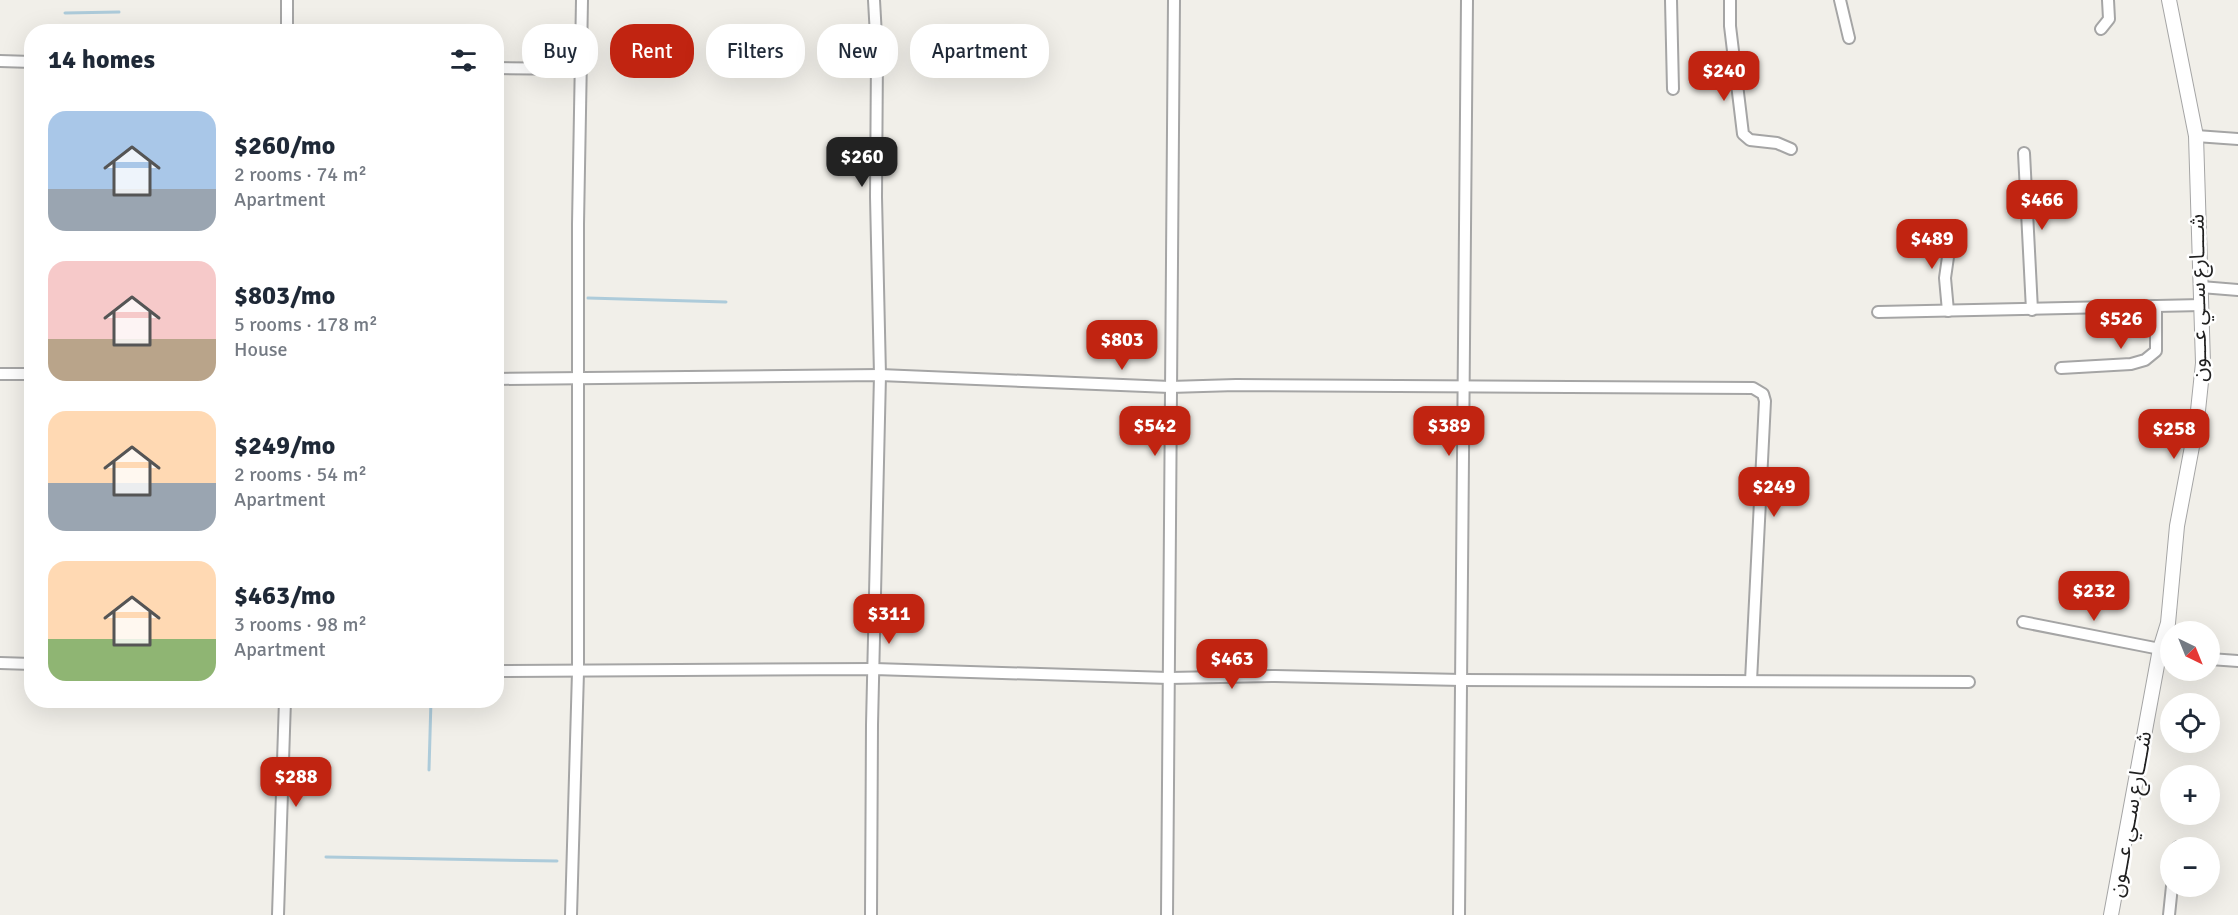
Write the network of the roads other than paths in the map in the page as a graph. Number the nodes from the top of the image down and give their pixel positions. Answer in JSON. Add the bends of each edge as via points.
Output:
{"nodes":[{"id":1,"x":287,"y":0,"type":"edge"},
{"id":2,"x":582,"y":0,"type":"edge"},
{"id":3,"x":874,"y":0,"type":"edge"},
{"id":4,"x":1174,"y":0,"type":"edge"},
{"id":5,"x":1467,"y":0,"type":"edge"},
{"id":6,"x":1671,"y":0,"type":"edge"},
{"id":7,"x":1730,"y":0,"type":"edge"},
{"id":8,"x":1840,"y":0,"type":"edge"},
{"id":9,"x":2108,"y":0,"type":"edge"},
{"id":10,"x":2169,"y":0,"type":"edge"},
{"id":11,"x":287,"y":24,"type":"edge"},
{"id":12,"x":582,"y":24,"type":"edge"},
{"id":13,"x":2101,"y":29,"type":"dead end"},
{"id":14,"x":1850,"y":38,"type":"dead end"},
{"id":15,"x":0,"y":61,"type":"edge"},
{"id":16,"x":24,"y":62,"type":"edge"},
{"id":17,"x":504,"y":68,"type":"edge"},
{"id":18,"x":522,"y":68,"type":"edge"},
{"id":19,"x":582,"y":78,"type":"edge"},
{"id":20,"x":1673,"y":89,"type":"dead end"},
{"id":21,"x":2196,"y":136,"type":"junction"},
{"id":22,"x":2238,"y":140,"type":"edge"},
{"id":23,"x":1791,"y":149,"type":"dead end"},
{"id":24,"x":2024,"y":153,"type":"dead end"},
{"id":25,"x":1952,"y":230,"type":"dead end"},
{"id":26,"x":2200,"y":287,"type":"junction"},
{"id":27,"x":2238,"y":290,"type":"edge"},
{"id":28,"x":2202,"y":304,"type":"junction"},
{"id":29,"x":2156,"y":306,"type":"junction"},
{"id":30,"x":2032,"y":309,"type":"junction"},
{"id":31,"x":1948,"y":311,"type":"junction"},
{"id":32,"x":1878,"y":312,"type":"dead end"},
{"id":33,"x":2061,"y":368,"type":"dead end"},
{"id":34,"x":0,"y":374,"type":"edge"},
{"id":35,"x":24,"y":374,"type":"edge"},
{"id":36,"x":880,"y":375,"type":"junction"},
{"id":37,"x":578,"y":378,"type":"junction"},
{"id":38,"x":504,"y":379,"type":"edge"},
{"id":39,"x":1464,"y":385,"type":"junction"},
{"id":40,"x":1170,"y":387,"type":"junction"},
{"id":41,"x":2168,"y":621,"type":"edge"},
{"id":42,"x":2023,"y":622,"type":"dead end"},
{"id":43,"x":2160,"y":655,"type":"edge"},
{"id":44,"x":2220,"y":660,"type":"edge"},
{"id":45,"x":2238,"y":661,"type":"edge"},
{"id":46,"x":0,"y":663,"type":"edge"},
{"id":47,"x":24,"y":664,"type":"edge"},
{"id":48,"x":874,"y":669,"type":"junction"},
{"id":49,"x":2160,"y":670,"type":"edge"},
{"id":50,"x":504,"y":671,"type":"edge"},
{"id":51,"x":578,"y":672,"type":"junction"},
{"id":52,"x":1168,"y":678,"type":"junction"},
{"id":53,"x":1462,"y":680,"type":"junction"},
{"id":54,"x":1751,"y":681,"type":"junction"},
{"id":55,"x":1969,"y":682,"type":"dead end"},
{"id":56,"x":285,"y":708,"type":"edge"},
{"id":57,"x":2171,"y":897,"type":"edge"},
{"id":58,"x":278,"y":915,"type":"edge"},
{"id":59,"x":571,"y":915,"type":"edge"},
{"id":60,"x":871,"y":915,"type":"edge"},
{"id":61,"x":1167,"y":915,"type":"edge"},
{"id":62,"x":1459,"y":915,"type":"edge"},
{"id":63,"x":2112,"y":915,"type":"edge"},
{"id":64,"x":2169,"y":915,"type":"edge"}],
"edges":[{"from":1,"to":11,"type":"street"},
{"from":2,"to":12,"type":"street"},
{"from":3,"to":36,"type":"street"},
{"from":4,"to":40,"type":"street"},
{"from":5,"to":39,"type":"street"},
{"from":6,"to":20,"type":"street"},
{"from":7,"to":23,"type":"street","via":[[1743,134],[1750,140]]},
{"from":8,"to":14,"type":"street"},
{"from":9,"to":13,"type":"street","via":[[2109,19]]},
{"from":10,"to":21,"type":"street","name":"شــــارع ســي عـــون"},
{"from":15,"to":16,"type":"street"},
{"from":17,"to":18,"type":"street"},
{"from":19,"to":37,"type":"street"},
{"from":21,"to":22,"type":"street"},
{"from":21,"to":26,"type":"street","name":"شــــارع ســي عـــون"},
{"from":24,"to":30,"type":"street"},
{"from":25,"to":31,"type":"street","via":[[1945,278]]},
{"from":26,"to":27,"type":"street"},
{"from":26,"to":28,"type":"street","name":"شــــارع ســي عـــون"},
{"from":28,"to":29,"type":"street"},
{"from":28,"to":41,"type":"street","name":"شــــارع ســي عـــون","via":[[2203,363],[2197,420],[2177,526]]},
{"from":29,"to":30,"type":"street"},
{"from":29,"to":33,"type":"street","via":[[2156,351],[2145,360]]},
{"from":30,"to":31,"type":"street"},
{"from":31,"to":32,"type":"street"},
{"from":34,"to":35,"type":"street"},
{"from":36,"to":37,"type":"street"},
{"from":36,"to":40,"type":"street"},
{"from":36,"to":48,"type":"street"},
{"from":37,"to":38,"type":"street"},
{"from":37,"to":51,"type":"street"},
{"from":39,"to":40,"type":"street"},
{"from":39,"to":53,"type":"street"},
{"from":39,"to":54,"type":"street","via":[[1753,388],[1763,394]]},
{"from":40,"to":52,"type":"street"},
{"from":42,"to":43,"type":"street"},
{"from":44,"to":45,"type":"street"},
{"from":46,"to":47,"type":"street"},
{"from":48,"to":51,"type":"street"},
{"from":48,"to":52,"type":"street"},
{"from":48,"to":60,"type":"street"},
{"from":49,"to":63,"type":"street","name":"شــــارع ســي عـــون","via":[[2128,814]]},
{"from":50,"to":51,"type":"street"},
{"from":51,"to":59,"type":"street"},
{"from":52,"to":53,"type":"street"},
{"from":52,"to":61,"type":"street"},
{"from":53,"to":54,"type":"street"},
{"from":53,"to":62,"type":"street"},
{"from":54,"to":55,"type":"street"},
{"from":56,"to":58,"type":"street"},
{"from":57,"to":64,"type":"street"}]}
